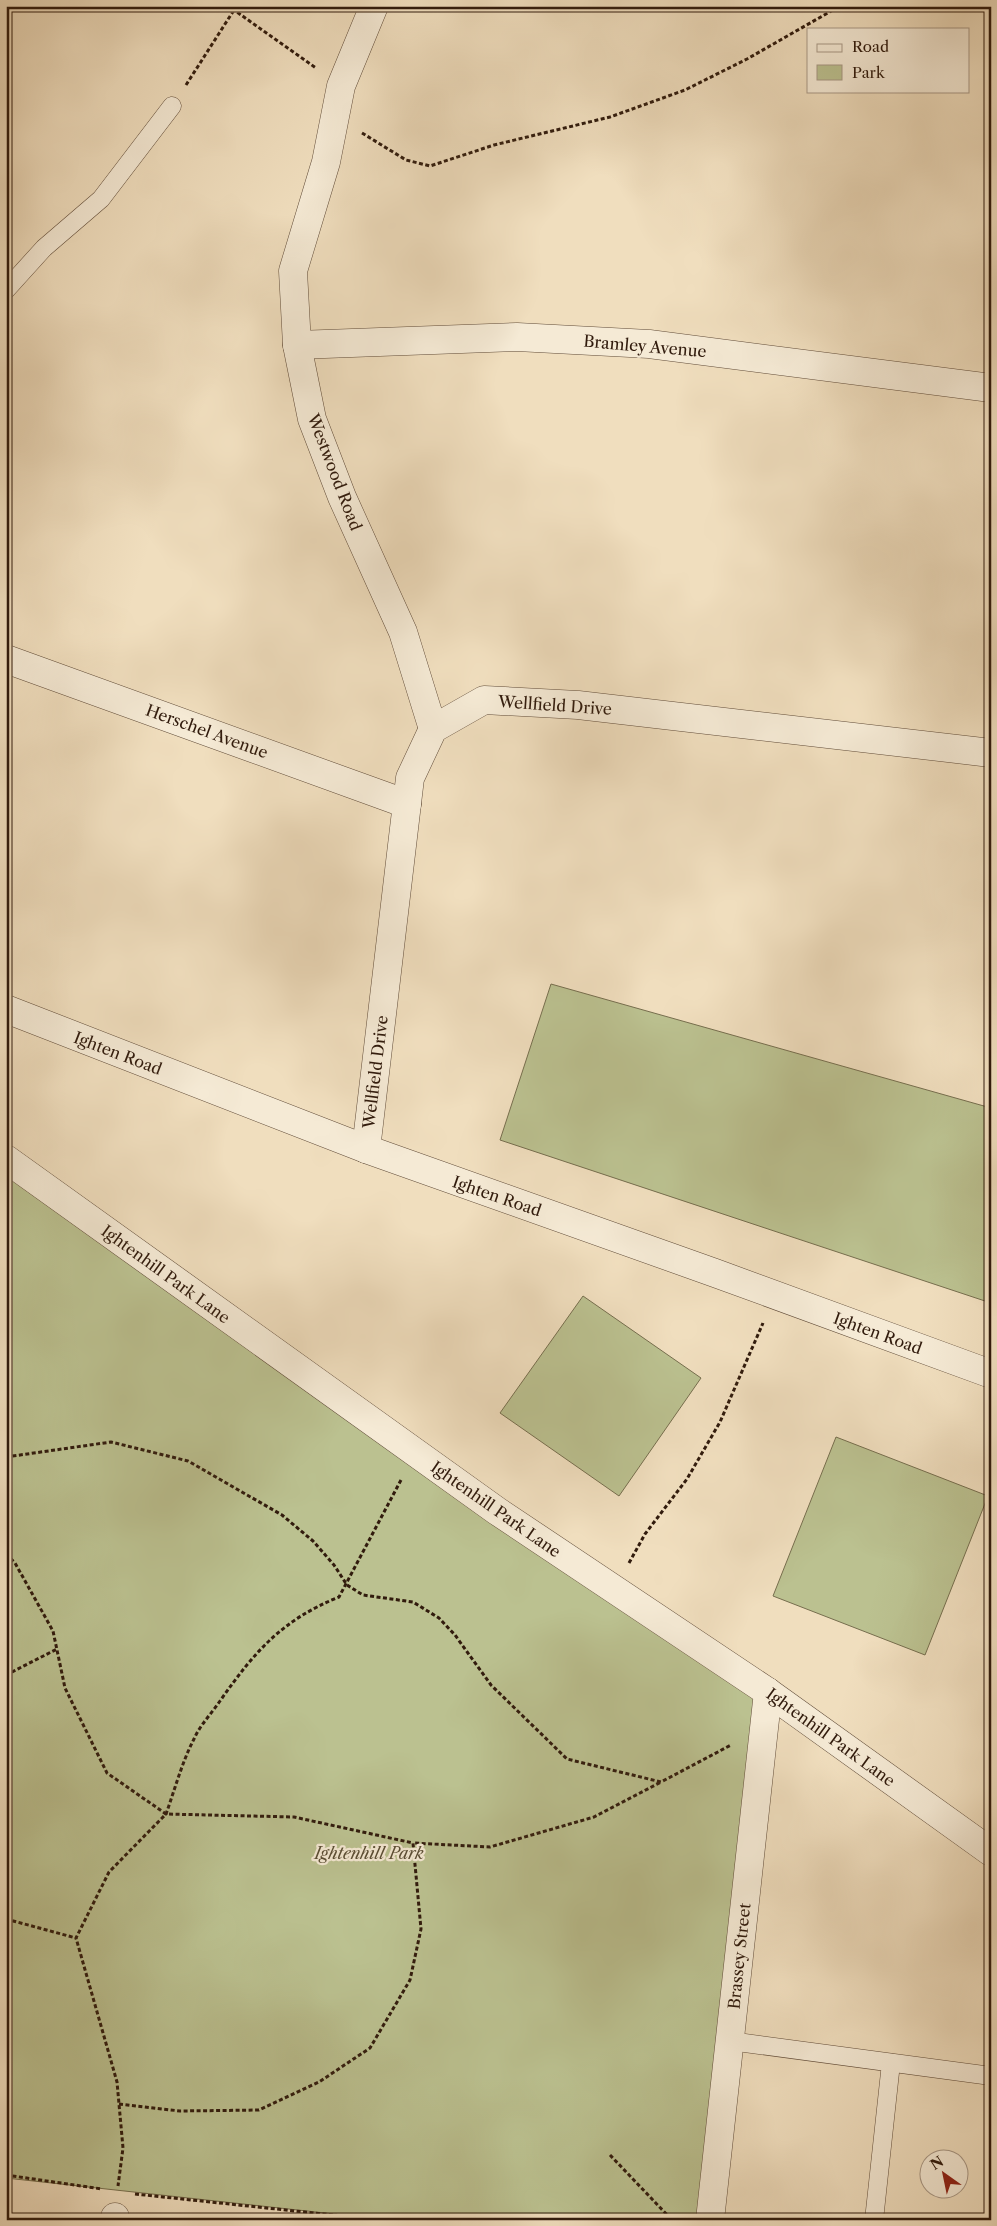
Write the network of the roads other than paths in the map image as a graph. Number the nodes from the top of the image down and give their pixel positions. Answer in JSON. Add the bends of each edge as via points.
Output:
{"nodes":[{"id":1,"x":374,"y":6,"type":"edge"},
{"id":2,"x":172,"y":106,"type":"road end"},
{"id":3,"x":6,"y":290,"type":"edge"},
{"id":4,"x":297,"y":345,"type":"junction"},
{"id":5,"x":991,"y":388,"type":"edge"},
{"id":6,"x":6,"y":659,"type":"edge"},
{"id":7,"x":433,"y":729,"type":"junction"},
{"id":8,"x":991,"y":753,"type":"edge"},
{"id":9,"x":407,"y":804,"type":"junction"},
{"id":10,"x":6,"y":1009,"type":"edge"},
{"id":11,"x":366,"y":1150,"type":"junction"},
{"id":12,"x":6,"y":1159,"type":"edge"},
{"id":13,"x":991,"y":1374,"type":"edge"},
{"id":14,"x":768,"y":1692,"type":"junction"},
{"id":15,"x":991,"y":1852,"type":"edge"},
{"id":16,"x":730,"y":2040,"type":"junction"},
{"id":17,"x":891,"y":2063,"type":"junction"},
{"id":18,"x":991,"y":2076,"type":"edge"},
{"id":19,"x":710,"y":2220,"type":"edge"},
{"id":20,"x":874,"y":2220,"type":"edge"}],
"edges":[{"from":1,"to":4,"type":"street","name":"Westwood Road","via":[[341,86],[326,162],[293,271]]},
{"from":2,"to":3,"type":"lane","via":[[101,199],[44,248]]},
{"from":4,"to":5,"type":"street","name":"Bramley Avenue","via":[[517,337],[640,344]]},
{"from":4,"to":7,"type":"street","name":"Westwood Road","via":[[312,419],[342,497],[403,632]]},
{"from":6,"to":9,"type":"street","name":"Herschel Avenue"},
{"from":7,"to":8,"type":"street","name":"Wellfield Drive","via":[[484,700],[578,705]]},
{"from":7,"to":9,"type":"street","name":"Wellfield Drive","via":[[410,778]]},
{"from":9,"to":11,"type":"street","name":"Wellfield Drive"},
{"from":10,"to":11,"type":"street","name":"Ighten Road"},
{"from":11,"to":13,"type":"street","name":"Ighten Road"},
{"from":12,"to":14,"type":"street","name":"Ightenhill Park Lane","via":[[497,1511]]},
{"from":14,"to":15,"type":"street","name":"Ightenhill Park Lane"},
{"from":14,"to":16,"type":"street","name":"Brassey Street"},
{"from":16,"to":17,"type":"lane"},
{"from":16,"to":19,"type":"street","name":"Brassey Street"},
{"from":17,"to":18,"type":"lane"},
{"from":17,"to":20,"type":"lane"}]}
